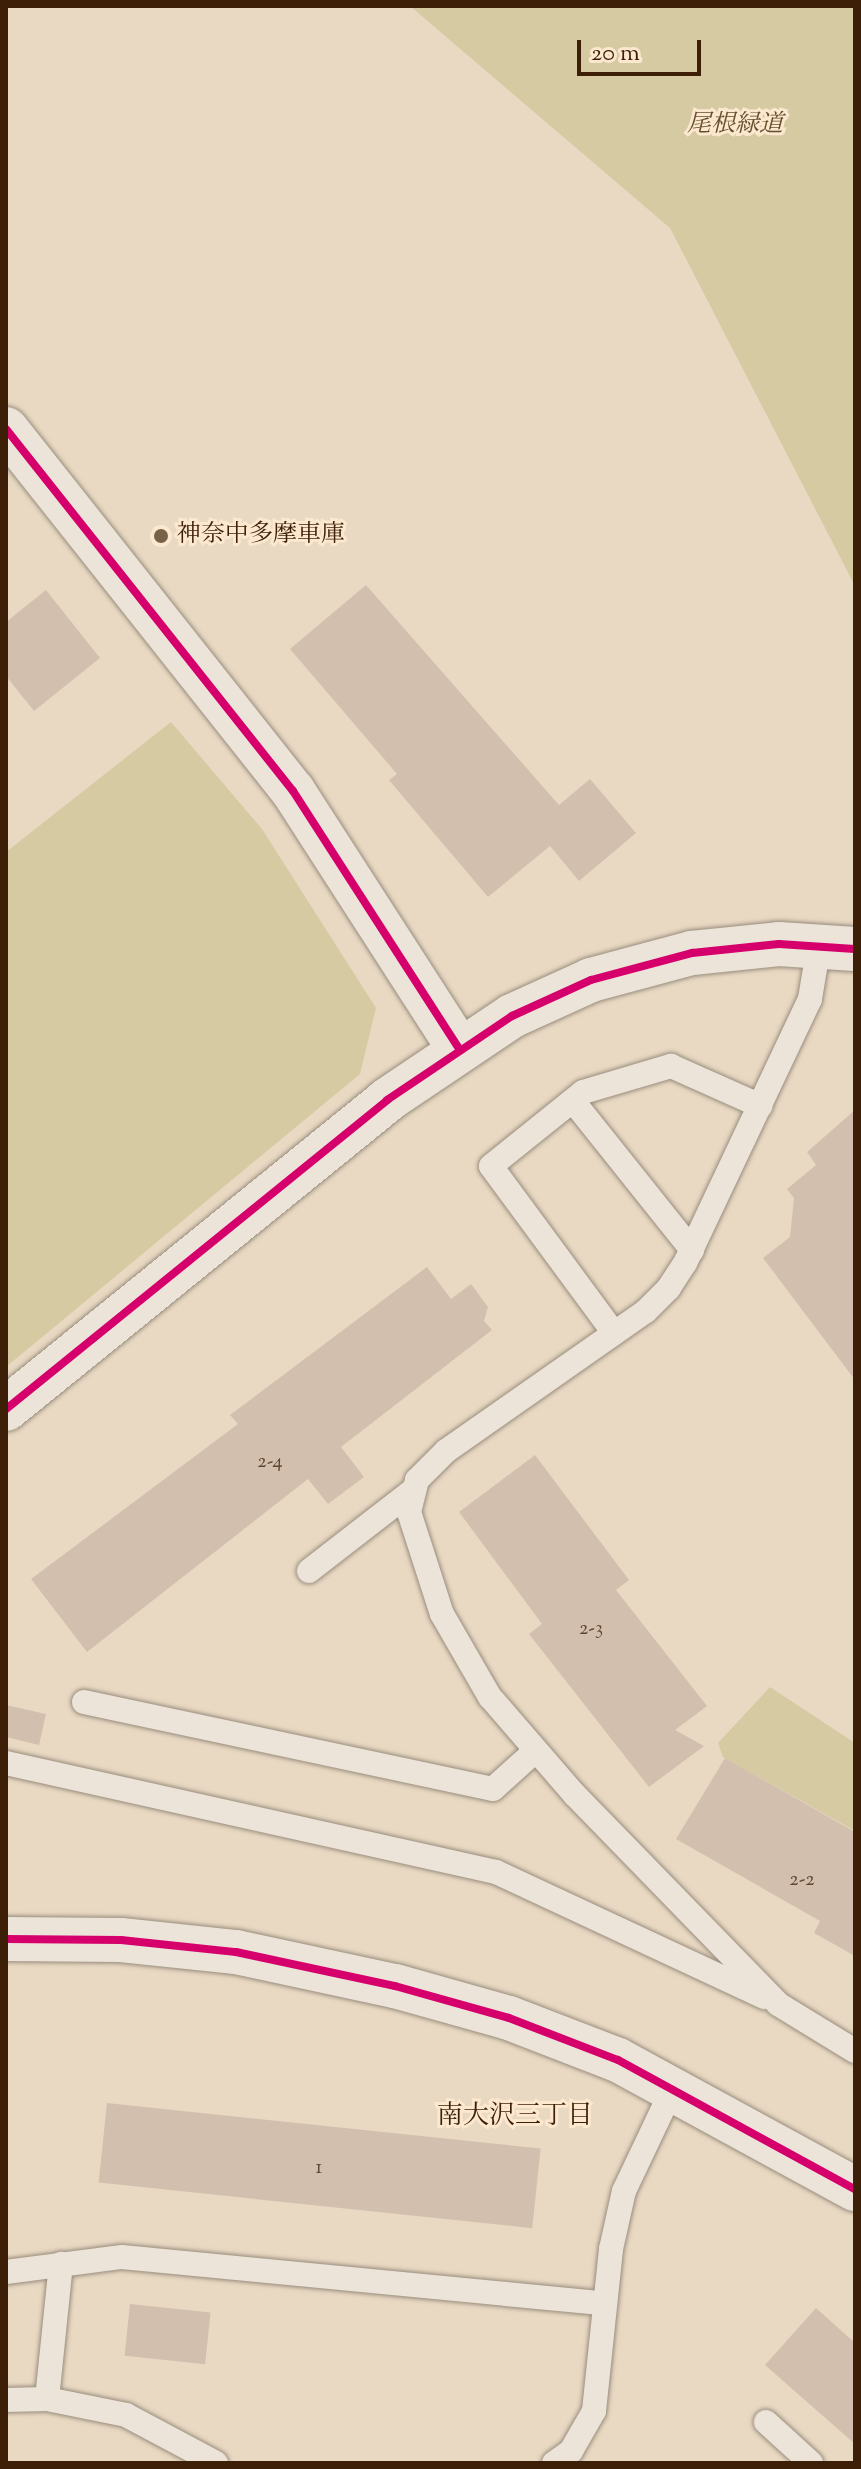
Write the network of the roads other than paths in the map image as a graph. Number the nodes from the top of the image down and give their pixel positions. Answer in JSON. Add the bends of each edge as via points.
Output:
{"nodes":[{"id":1,"x":6,"y":429,"type":"edge"},
{"id":2,"x":837,"y":947,"type":"edge"},
{"id":3,"x":458,"y":1047,"type":"junction"},
{"id":4,"x":573,"y":1101,"type":"junction"},
{"id":5,"x":761,"y":1106,"type":"junction"},
{"id":6,"x":692,"y":1250,"type":"junction"},
{"id":7,"x":614,"y":1333,"type":"junction"},
{"id":8,"x":6,"y":1409,"type":"edge"},
{"id":9,"x":411,"y":1492,"type":"junction"},
{"id":10,"x":309,"y":1571,"type":"dead end"},
{"id":11,"x":84,"y":1702,"type":"dead end"},
{"id":12,"x":535,"y":1751,"type":"junction"},
{"id":13,"x":6,"y":1763,"type":"edge"},
{"id":14,"x":6,"y":1939,"type":"edge"},
{"id":15,"x":778,"y":2004,"type":"junction"},
{"id":16,"x":855,"y":2051,"type":"edge"},
{"id":17,"x":673,"y":2088,"type":"junction"},
{"id":18,"x":855,"y":2189,"type":"edge"},
{"id":19,"x":61,"y":2264,"type":"junction"},
{"id":20,"x":6,"y":2272,"type":"edge"},
{"id":21,"x":604,"y":2303,"type":"junction"},
{"id":22,"x":47,"y":2399,"type":"junction"},
{"id":23,"x":6,"y":2400,"type":"edge"},
{"id":24,"x":766,"y":2422,"type":"dead end"},
{"id":25,"x":216,"y":2463,"type":"edge"},
{"id":26,"x":554,"y":2463,"type":"edge"},
{"id":27,"x":811,"y":2463,"type":"edge"}],
"edges":[{"from":1,"to":3,"type":"street","via":[[284,779]]},
{"from":2,"to":3,"type":"street","via":[[746,946],[639,965],[548,996]]},
{"from":2,"to":5,"type":"lane"},
{"from":3,"to":8,"type":"street","via":[[309,1160]]},
{"from":4,"to":5,"type":"lane","via":[[583,1092],[671,1066]]},
{"from":4,"to":6,"type":"lane"},
{"from":4,"to":7,"type":"lane","via":[[491,1166]]},
{"from":5,"to":6,"type":"lane"},
{"from":6,"to":7,"type":"lane","via":[[669,1288]]},
{"from":7,"to":9,"type":"lane","via":[[446,1451]]},
{"from":9,"to":10,"type":"lane"},
{"from":9,"to":12,"type":"lane","via":[[415,1544],[442,1614],[490,1697]]},
{"from":11,"to":12,"type":"lane","via":[[493,1789]]},
{"from":12,"to":15,"type":"lane"},
{"from":13,"to":15,"type":"lane","via":[[496,1872]]},
{"from":14,"to":17,"type":"street","via":[[121,1940],[236,1952],[395,1986],[509,2018],[618,2060]]},
{"from":15,"to":16,"type":"lane"},
{"from":17,"to":18,"type":"street"},
{"from":17,"to":21,"type":"lane","via":[[624,2191]]},
{"from":19,"to":20,"type":"lane"},
{"from":19,"to":21,"type":"lane","via":[[122,2257]]},
{"from":19,"to":22,"type":"lane"},
{"from":21,"to":26,"type":"lane","via":[[594,2411],[571,2451]]},
{"from":22,"to":23,"type":"lane"},
{"from":22,"to":25,"type":"lane","via":[[126,2415]]},
{"from":24,"to":27,"type":"lane"}]}
